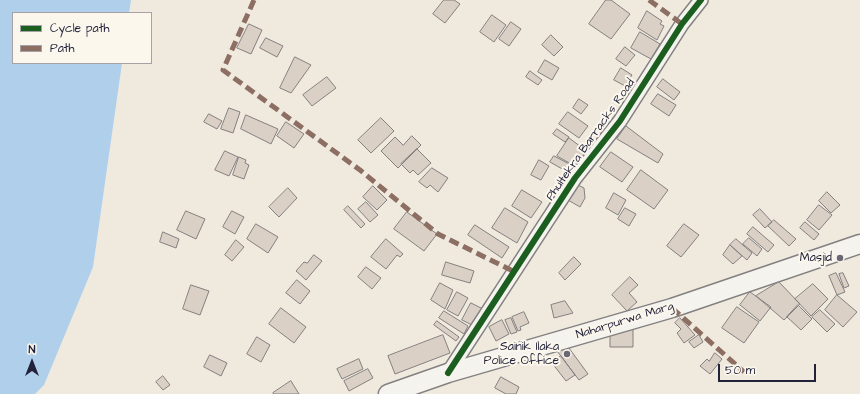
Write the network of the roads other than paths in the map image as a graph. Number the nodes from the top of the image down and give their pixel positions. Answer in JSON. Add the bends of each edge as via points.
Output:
{"nodes":[{"id":1,"x":701,"y":0,"type":"edge"},
{"id":2,"x":860,"y":244,"type":"edge"},
{"id":3,"x":448,"y":373,"type":"junction"},
{"id":4,"x":388,"y":394,"type":"edge"}],
"edges":[{"from":1,"to":3,"type":"street","name":"Phultekra Barracks Road","via":[[682,24],[620,121],[575,178]]},
{"from":2,"to":3,"type":"main road","name":"Naharpurwa Marg","via":[[672,308]]},
{"from":3,"to":4,"type":"main road","name":"Naharpurwa Marg"}]}
